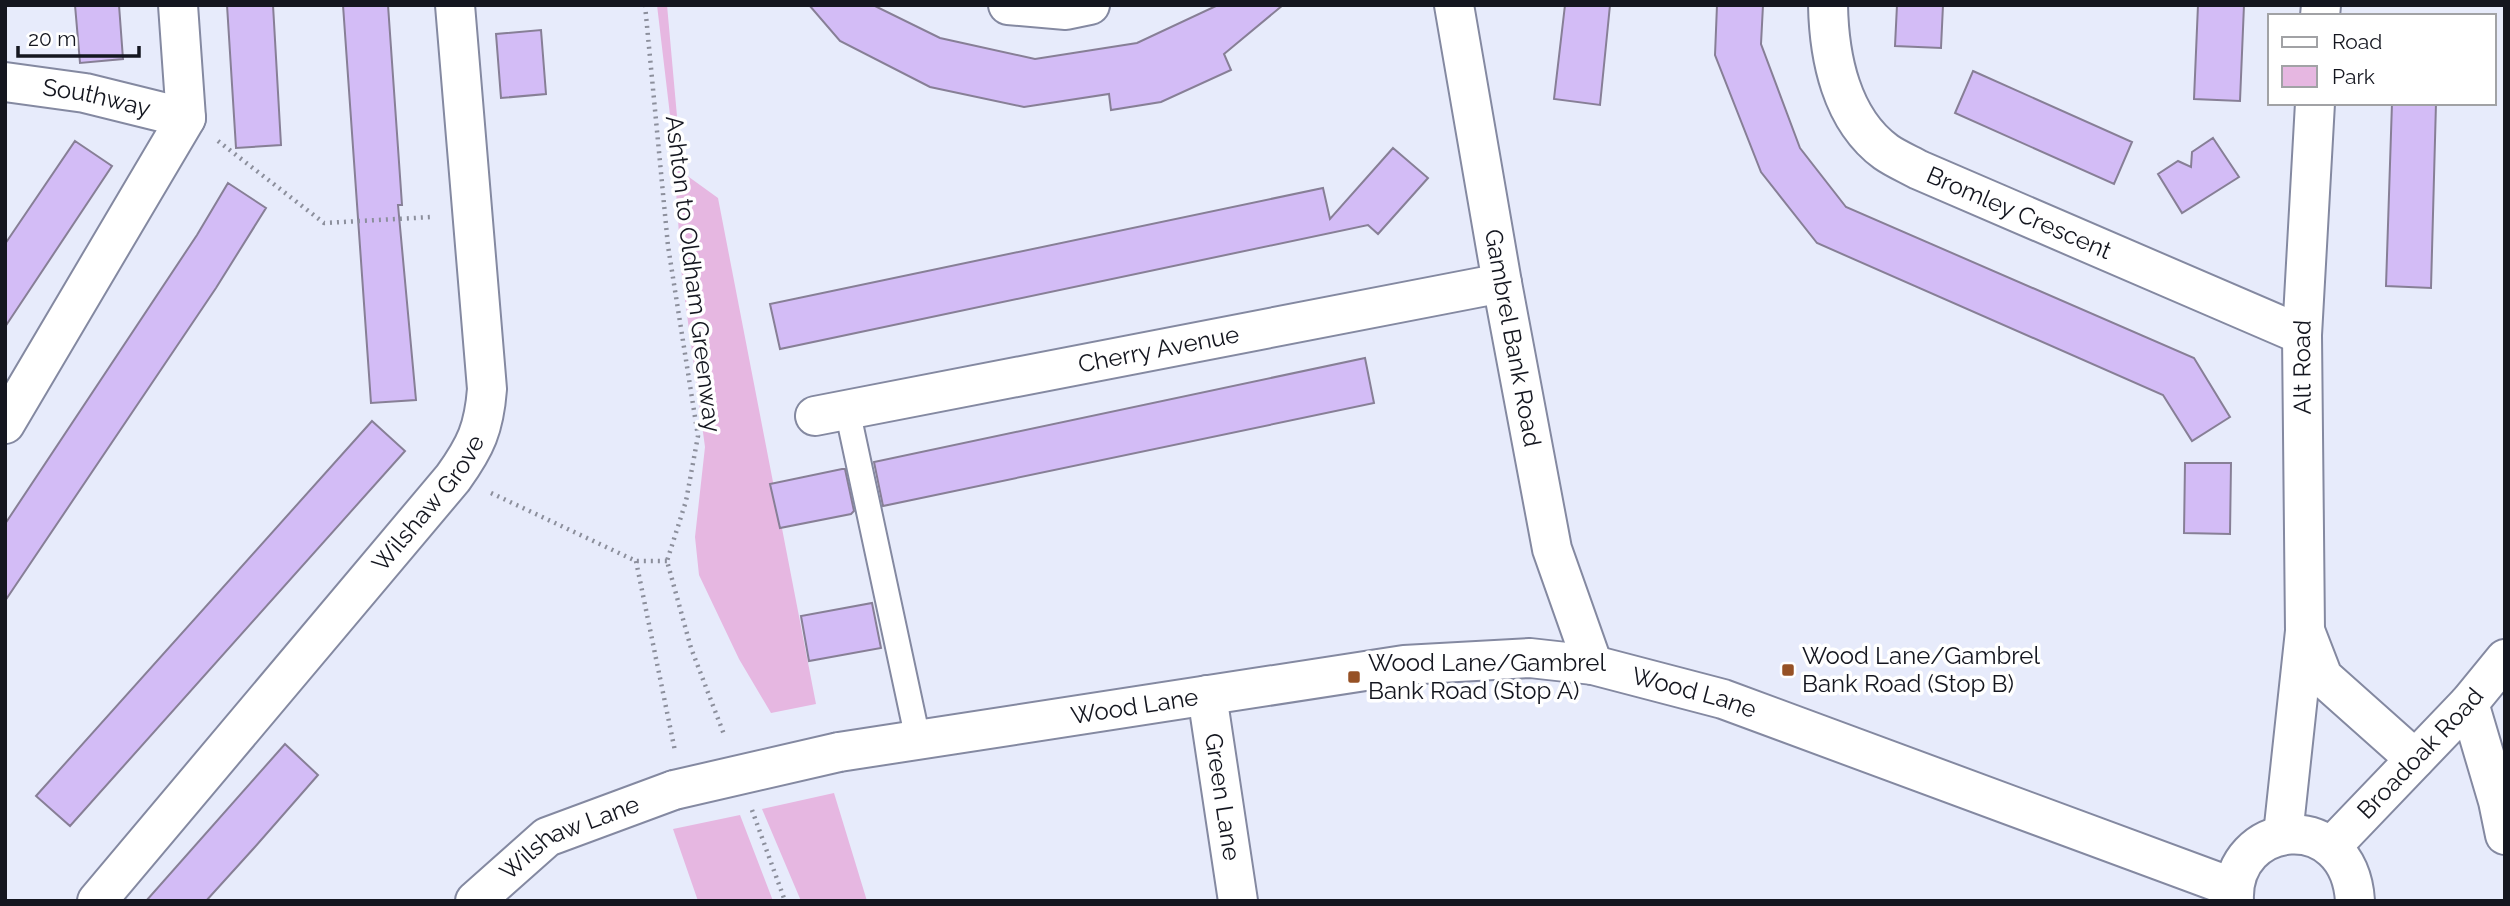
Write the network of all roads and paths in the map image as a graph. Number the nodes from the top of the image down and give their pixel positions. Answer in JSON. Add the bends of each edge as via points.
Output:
{"nodes":[{"id":1,"x":178,"y":5,"type":"edge"},
{"id":2,"x":455,"y":5,"type":"edge"},
{"id":3,"x":645,"y":5,"type":"edge"},
{"id":4,"x":1008,"y":5,"type":"edge"},
{"id":5,"x":1090,"y":5,"type":"edge"},
{"id":6,"x":1454,"y":5,"type":"edge"},
{"id":7,"x":1828,"y":5,"type":"edge"},
{"id":8,"x":5,"y":82,"type":"edge"},
{"id":9,"x":2315,"y":105,"type":"edge"},
{"id":10,"x":186,"y":118,"type":"junction"},
{"id":11,"x":473,"y":214,"type":"junction"},
{"id":12,"x":1502,"y":283,"type":"junction"},
{"id":13,"x":2302,"y":335,"type":"junction"},
{"id":14,"x":831,"y":412,"type":"joint"},
{"id":15,"x":5,"y":424,"type":"edge"},
{"id":16,"x":453,"y":478,"type":"junction"},
{"id":17,"x":636,"y":561,"type":"junction"},
{"id":18,"x":667,"y":561,"type":"junction"},
{"id":19,"x":2305,"y":631,"type":"junction"},
{"id":20,"x":2505,"y":659,"type":"edge"},
{"id":21,"x":1593,"y":665,"type":"junction"},
{"id":22,"x":1207,"y":695,"type":"junction"},
{"id":23,"x":2469,"y":703,"type":"junction"},
{"id":24,"x":918,"y":740,"type":"junction"},
{"id":25,"x":728,"y":744,"type":"dead end"},
{"id":26,"x":839,"y":752,"type":"joint"},
{"id":27,"x":2415,"y":759,"type":"junction"},
{"id":28,"x":678,"y":789,"type":"junction"},
{"id":29,"x":751,"y":808,"type":"dead end"},
{"id":30,"x":2283,"y":835,"type":"junction"},
{"id":31,"x":2505,"y":835,"type":"edge"},
{"id":32,"x":2332,"y":846,"type":"junction"},
{"id":33,"x":2234,"y":894,"type":"edge"},
{"id":34,"x":96,"y":901,"type":"edge"},
{"id":35,"x":475,"y":901,"type":"edge"},
{"id":36,"x":785,"y":901,"type":"edge"},
{"id":37,"x":1238,"y":901,"type":"edge"},
{"id":38,"x":2356,"y":901,"type":"edge"}],
"edges":[{"from":1,"to":10,"type":"street"},
{"from":2,"to":11,"type":"street","name":"Wilshaw Grove"},
{"from":3,"to":18,"type":"path","name":"Ashton to Oldham Greenway","via":[[668,246],[698,436],[686,501]]},
{"from":4,"to":5,"type":"street","via":[[1066,10]]},
{"from":6,"to":12,"type":"street","name":"Gambrel Bank Road"},
{"from":7,"to":13,"type":"street","name":"Bromley Crescent","via":[[1828,32],[1838,79],[1857,120],[1885,151],[1919,170]]},
{"from":8,"to":10,"type":"street","name":"Southway","via":[[85,93]]},
{"from":9,"to":13,"type":"street","name":"Alt Road"},
{"from":10,"to":11,"type":"path","via":[[324,223]]},
{"from":10,"to":15,"type":"street"},
{"from":11,"to":16,"type":"street","name":"Wilshaw Grove","via":[[487,389],[485,418],[475,447]]},
{"from":12,"to":14,"type":"street","name":"Cherry Avenue"},
{"from":12,"to":21,"type":"street","name":"Gambrel Bank Road","via":[[1552,549]]},
{"from":13,"to":19,"type":"street","name":"Alt Road"},
{"from":14,"to":24,"type":"lane"},
{"from":16,"to":17,"type":"path"},
{"from":16,"to":34,"type":"street","name":"Wilshaw Grove"},
{"from":17,"to":18,"type":"path"},
{"from":17,"to":28,"type":"path"},
{"from":18,"to":25,"type":"path","via":[[691,648]]},
{"from":19,"to":27,"type":"street","name":"Alt Road","via":[[2323,677]]},
{"from":19,"to":30,"type":"street","name":"Alt Road"},
{"from":20,"to":23,"type":"street","name":"Broadoak Road"},
{"from":21,"to":22,"type":"street","name":"Wood Lane","via":[[1530,658],[1404,665]]},
{"from":21,"to":33,"type":"street","name":"Wood Lane","via":[[1723,699]]},
{"from":22,"to":24,"type":"street","name":"Wood Lane"},
{"from":22,"to":37,"type":"street","name":"Green Lane"},
{"from":23,"to":27,"type":"street","name":"Broadoak Road"},
{"from":23,"to":31,"type":"street"},
{"from":24,"to":26,"type":"street","name":"Wood Lane"},
{"from":26,"to":28,"type":"street","name":"Wilshaw Lane","bridge":true},
{"from":27,"to":32,"type":"street","name":"Broadoak Road"},
{"from":28,"to":35,"type":"street","name":"Wilshaw Lane","via":[[547,837]]},
{"from":29,"to":36,"type":"path"},
{"from":30,"to":32,"type":"street","via":[[2300,834]]},
{"from":30,"to":33,"type":"street","via":[[2250,853],[2239,869]]},
{"from":32,"to":38,"type":"street","via":[[2354,880]]}]}
